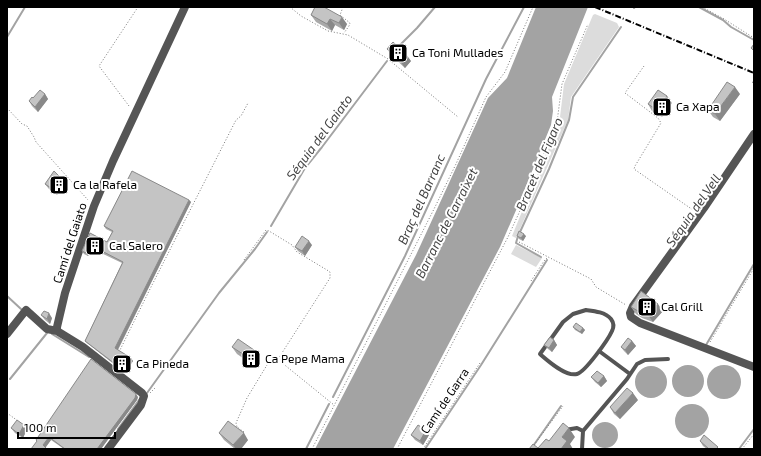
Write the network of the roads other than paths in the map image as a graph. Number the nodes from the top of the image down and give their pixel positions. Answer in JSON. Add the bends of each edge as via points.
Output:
{"nodes":[{"id":1,"x":185,"y":7,"type":"edge"},
{"id":2,"x":754,"y":134,"type":"edge"},
{"id":3,"x":57,"y":331,"type":"junction"},
{"id":4,"x":7,"y":334,"type":"edge"},
{"id":5,"x":599,"y":351,"type":"junction"},
{"id":6,"x":668,"y":359,"type":"dead end"},
{"id":7,"x":754,"y":367,"type":"edge"},
{"id":8,"x":630,"y":374,"type":"junction"},
{"id":9,"x":583,"y":431,"type":"junction"},
{"id":10,"x":562,"y":432,"type":"edge"},
{"id":11,"x":108,"y":449,"type":"edge"},
{"id":12,"x":582,"y":449,"type":"edge"}],
"edges":[{"from":1,"to":3,"type":"street","name":"Camí del Gaiato","via":[[94,206],[65,293]]},
{"from":2,"to":7,"type":"street","via":[[631,311],[631,317],[640,323]]},
{"from":3,"to":4,"type":"street","via":[[47,329],[26,310]]},
{"from":3,"to":11,"type":"street","via":[[83,347],[144,396],[141,404]]},
{"from":5,"to":5,"type":"lane","via":[[613,330],[614,324],[601,312],[586,310],[573,314],[563,322],[540,354],[567,373],[577,374]]},
{"from":5,"to":8,"type":"lane"},
{"from":6,"to":8,"type":"lane","via":[[645,360],[637,364]]},
{"from":8,"to":9,"type":"lane"},
{"from":9,"to":10,"type":"lane","via":[[577,428]]},
{"from":9,"to":12,"type":"lane"}]}
